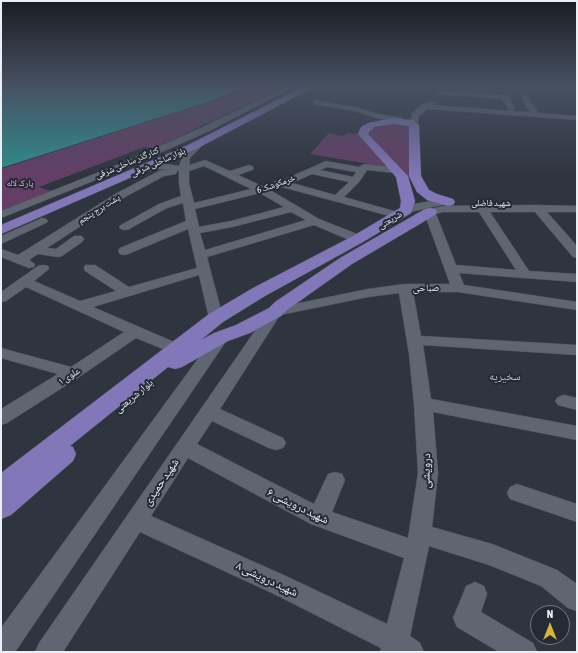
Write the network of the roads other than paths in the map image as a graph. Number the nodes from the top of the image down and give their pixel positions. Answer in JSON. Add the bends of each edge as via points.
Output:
{"nodes":[{"id":1,"x":231,"y":116,"type":"edge"},
{"id":2,"x":234,"y":116,"type":"edge"},
{"id":3,"x":253,"y":116,"type":"edge"},
{"id":4,"x":379,"y":116,"type":"edge"},
{"id":5,"x":404,"y":116,"type":"edge"},
{"id":6,"x":415,"y":116,"type":"edge"},
{"id":7,"x":561,"y":116,"type":"edge"},
{"id":8,"x":577,"y":118,"type":"edge"},
{"id":9,"x":398,"y":120,"type":"junction"},
{"id":10,"x":414,"y":125,"type":"junction"},
{"id":11,"x":200,"y":144,"type":"junction"},
{"id":12,"x":160,"y":152,"type":"junction"},
{"id":13,"x":249,"y":168,"type":"dead end"},
{"id":14,"x":141,"y":170,"type":"junction"},
{"id":15,"x":184,"y":170,"type":"junction"},
{"id":16,"x":362,"y":170,"type":"junction"},
{"id":17,"x":396,"y":170,"type":"junction"},
{"id":18,"x":310,"y":171,"type":"junction"},
{"id":19,"x":231,"y":174,"type":"junction"},
{"id":20,"x":265,"y":179,"type":"dead end"},
{"id":21,"x":356,"y":180,"type":"junction"},
{"id":22,"x":282,"y":184,"type":"junction"},
{"id":23,"x":262,"y":190,"type":"junction"},
{"id":24,"x":338,"y":198,"type":"junction"},
{"id":25,"x":448,"y":202,"type":"junction"},
{"id":26,"x":187,"y":203,"type":"junction"},
{"id":27,"x":577,"y":203,"type":"edge"},
{"id":28,"x":294,"y":208,"type":"junction"},
{"id":29,"x":482,"y":208,"type":"junction"},
{"id":30,"x":537,"y":208,"type":"junction"},
{"id":31,"x":577,"y":209,"type":"edge"},
{"id":32,"x":1,"y":215,"type":"edge"},
{"id":33,"x":405,"y":215,"type":"junction"},
{"id":34,"x":431,"y":218,"type":"junction"},
{"id":35,"x":1,"y":221,"type":"edge"},
{"id":36,"x":42,"y":221,"type":"dead end"},
{"id":37,"x":314,"y":221,"type":"junction"},
{"id":38,"x":124,"y":227,"type":"dead end"},
{"id":39,"x":193,"y":227,"type":"junction"},
{"id":40,"x":1,"y":230,"type":"edge"},
{"id":41,"x":78,"y":239,"type":"dead end"},
{"id":42,"x":358,"y":239,"type":"junction"},
{"id":43,"x":1,"y":240,"type":"edge"},
{"id":44,"x":36,"y":250,"type":"junction"},
{"id":45,"x":124,"y":251,"type":"dead end"},
{"id":46,"x":1,"y":253,"type":"edge"},
{"id":47,"x":577,"y":254,"type":"edge"},
{"id":48,"x":200,"y":255,"type":"junction"},
{"id":49,"x":20,"y":260,"type":"junction"},
{"id":50,"x":90,"y":268,"type":"dead end"},
{"id":51,"x":451,"y":269,"type":"junction"},
{"id":52,"x":204,"y":270,"type":"junction"},
{"id":53,"x":525,"y":274,"type":"junction"},
{"id":54,"x":577,"y":278,"type":"edge"},
{"id":55,"x":25,"y":282,"type":"junction"},
{"id":56,"x":405,"y":288,"type":"junction"},
{"id":57,"x":458,"y":288,"type":"junction"},
{"id":58,"x":127,"y":292,"type":"junction"},
{"id":59,"x":259,"y":292,"type":"junction"},
{"id":60,"x":1,"y":298,"type":"edge"},
{"id":61,"x":80,"y":306,"type":"junction"},
{"id":62,"x":577,"y":306,"type":"edge"},
{"id":63,"x":278,"y":309,"type":"junction"},
{"id":64,"x":216,"y":326,"type":"junction"},
{"id":65,"x":136,"y":331,"type":"junction"},
{"id":66,"x":415,"y":340,"type":"junction"},
{"id":67,"x":175,"y":349,"type":"junction"},
{"id":68,"x":577,"y":350,"type":"edge"},
{"id":69,"x":1,"y":353,"type":"edge"},
{"id":70,"x":74,"y":373,"type":"junction"},
{"id":71,"x":423,"y":404,"type":"junction"},
{"id":72,"x":208,"y":411,"type":"junction"},
{"id":73,"x":1,"y":418,"type":"edge"},
{"id":74,"x":577,"y":433,"type":"edge"},
{"id":75,"x":276,"y":444,"type":"dead end"},
{"id":76,"x":185,"y":447,"type":"junction"},
{"id":77,"x":335,"y":480,"type":"dead end"},
{"id":78,"x":1,"y":488,"type":"edge"},
{"id":79,"x":517,"y":493,"type":"dead end"},
{"id":80,"x":1,"y":507,"type":"edge"},
{"id":81,"x":577,"y":514,"type":"edge"},
{"id":82,"x":319,"y":517,"type":"junction"},
{"id":83,"x":136,"y":520,"type":"junction"},
{"id":84,"x":418,"y":542,"type":"junction"},
{"id":85,"x":474,"y":594,"type":"dead end"},
{"id":86,"x":577,"y":598,"type":"edge"},
{"id":87,"x":400,"y":649,"type":"edge"},
{"id":88,"x":1,"y":650,"type":"edge"},
{"id":89,"x":48,"y":652,"type":"edge"},
{"id":90,"x":524,"y":652,"type":"edge"}],
"edges":[{"from":1,"to":12,"type":"street","name":"کنارگذر ساحلی شرقی"},
{"from":2,"to":12,"type":"main road","name":"بلوار ساحلی شرقی"},
{"from":3,"to":11,"type":"main road","name":"بلوار ساحلی شرقی"},
{"from":4,"to":9,"type":"street"},
{"from":5,"to":9,"type":"street","name":"شریعتی"},
{"from":6,"to":10,"type":"street","name":"شریعتی"},
{"from":7,"to":8,"type":"street"},
{"from":9,"to":10,"type":"main road","name":"شریعتی"},
{"from":9,"to":17,"type":"main road","name":"شریعتی","via":[[372,125],[365,129],[363,134]]},
{"from":10,"to":25,"type":"main road","name":"شریعتی","via":[[415,176],[424,192]]},
{"from":11,"to":14,"type":"main road","name":"بلوار ساحلی شرقی"},
{"from":11,"to":15,"type":"street","via":[[186,157]]},
{"from":12,"to":32,"type":"street","name":"کنارگذر ساحلی شرقی"},
{"from":12,"to":35,"type":"main road","name":"بلوار ساحلی شرقی"},
{"from":13,"to":19,"type":"street"},
{"from":14,"to":15,"type":"street","via":[[160,166]]},
{"from":14,"to":40,"type":"main road","name":"بلوار ساحلی شرقی"},
{"from":15,"to":19,"type":"street","via":[[206,163]]},
{"from":15,"to":26,"type":"street"},
{"from":15,"to":44,"type":"street","name":"پشت برج پنجم","via":[[162,173],[121,195]]},
{"from":16,"to":17,"type":"street","name":"خرمکوشک 6","via":[[364,167]]},
{"from":16,"to":18,"type":"street","name":"خرمکوشک 6","via":[[326,164]]},
{"from":16,"to":21,"type":"street"},
{"from":17,"to":33,"type":"main road","name":"شریعتی","via":[[402,176],[406,188],[408,201]]},
{"from":18,"to":21,"type":"street"},
{"from":18,"to":22,"type":"street","name":"خرمکوشک 6"},
{"from":19,"to":23,"type":"street"},
{"from":20,"to":22,"type":"street"},
{"from":21,"to":24,"type":"street"},
{"from":22,"to":23,"type":"street","name":"خرمکوشک 6"},
{"from":22,"to":24,"type":"street"},
{"from":23,"to":26,"type":"street","name":"خرمکوشک 6"},
{"from":23,"to":28,"type":"street"},
{"from":24,"to":33,"type":"street"},
{"from":25,"to":27,"type":"street","name":"شهید فاضلی"},
{"from":25,"to":33,"type":"street","name":"شهید فاضلی","via":[[433,203]]},
{"from":26,"to":38,"type":"street","name":"خرمکوشک 6","via":[[163,206]]},
{"from":26,"to":39,"type":"street"},
{"from":28,"to":37,"type":"street"},
{"from":28,"to":39,"type":"street","via":[[232,224]]},
{"from":29,"to":30,"type":"street","name":"شهید فاضلی"},
{"from":29,"to":34,"type":"street","name":"شهید فاضلی","via":[[443,209]]},
{"from":29,"to":53,"type":"street"},
{"from":30,"to":31,"type":"street","name":"شهید فاضلی"},
{"from":30,"to":47,"type":"street"},
{"from":33,"to":34,"type":"main road","name":"شریعتی"},
{"from":33,"to":42,"type":"main road","name":"شریعتی"},
{"from":33,"to":63,"type":"main road","name":"شریعتی"},
{"from":34,"to":51,"type":"street"},
{"from":36,"to":43,"type":"street"},
{"from":37,"to":42,"type":"street"},
{"from":37,"to":48,"type":"street"},
{"from":39,"to":45,"type":"street"},
{"from":39,"to":48,"type":"street"},
{"from":41,"to":44,"type":"street","via":[[58,253]]},
{"from":42,"to":59,"type":"main road","name":"شریعتی"},
{"from":44,"to":49,"type":"street","name":"پشت برج پنجم"},
{"from":46,"to":49,"type":"street"},
{"from":48,"to":52,"type":"street"},
{"from":49,"to":55,"type":"street","via":[[43,269]]},
{"from":50,"to":58,"type":"street"},
{"from":51,"to":53,"type":"street"},
{"from":51,"to":57,"type":"street"},
{"from":52,"to":58,"type":"street"},
{"from":52,"to":64,"type":"street"},
{"from":53,"to":54,"type":"street"},
{"from":55,"to":60,"type":"street"},
{"from":55,"to":61,"type":"street"},
{"from":56,"to":57,"type":"street","name":"صباحی"},
{"from":56,"to":63,"type":"street","name":"صباحی"},
{"from":56,"to":66,"type":"street","name":"درویشی"},
{"from":57,"to":62,"type":"street","name":"صباحی"},
{"from":58,"to":61,"type":"street"},
{"from":59,"to":63,"type":"main road","via":[[280,300]]},
{"from":59,"to":64,"type":"main road","name":"بلوار شریعتی"},
{"from":61,"to":65,"type":"street"},
{"from":63,"to":64,"type":"main road","name":"بلوار شریعتی","via":[[243,329]]},
{"from":63,"to":72,"type":"street","name":"شهید حمیدی"},
{"from":64,"to":67,"type":"main road","name":"بلوار شریعتی"},
{"from":64,"to":80,"type":"main road","name":"بلوار شریعتی"},
{"from":64,"to":88,"type":"street"},
{"from":65,"to":67,"type":"street"},
{"from":65,"to":70,"type":"street","name":"علوی ۱"},
{"from":66,"to":68,"type":"street"},
{"from":66,"to":71,"type":"street","name":"درویشی"},
{"from":67,"to":78,"type":"main road","name":"بلوار شریعتی"},
{"from":69,"to":70,"type":"street"},
{"from":70,"to":73,"type":"street","name":"علوی ۱"},
{"from":71,"to":74,"type":"street"},
{"from":71,"to":84,"type":"street","name":"درویشی","via":[[428,473]]},
{"from":72,"to":75,"type":"street"},
{"from":72,"to":76,"type":"street","name":"شهید حمیدی"},
{"from":76,"to":82,"type":"street","name":"شهید درویشی ۶"},
{"from":76,"to":83,"type":"street","name":"شهید حمیدی"},
{"from":77,"to":82,"type":"street"},
{"from":79,"to":81,"type":"street"},
{"from":82,"to":84,"type":"street","name":"شهید درویشی ۶"},
{"from":83,"to":87,"type":"street","name":"شهید درویشی ۸","via":[[280,585]]},
{"from":83,"to":89,"type":"street","name":"شهید حمیدی"},
{"from":84,"to":86,"type":"street","name":"شهید درویشی ۶","via":[[492,555],[549,578]]},
{"from":84,"to":87,"type":"street","name":"درویشی"},
{"from":85,"to":90,"type":"street","via":[[466,618]]}]}
